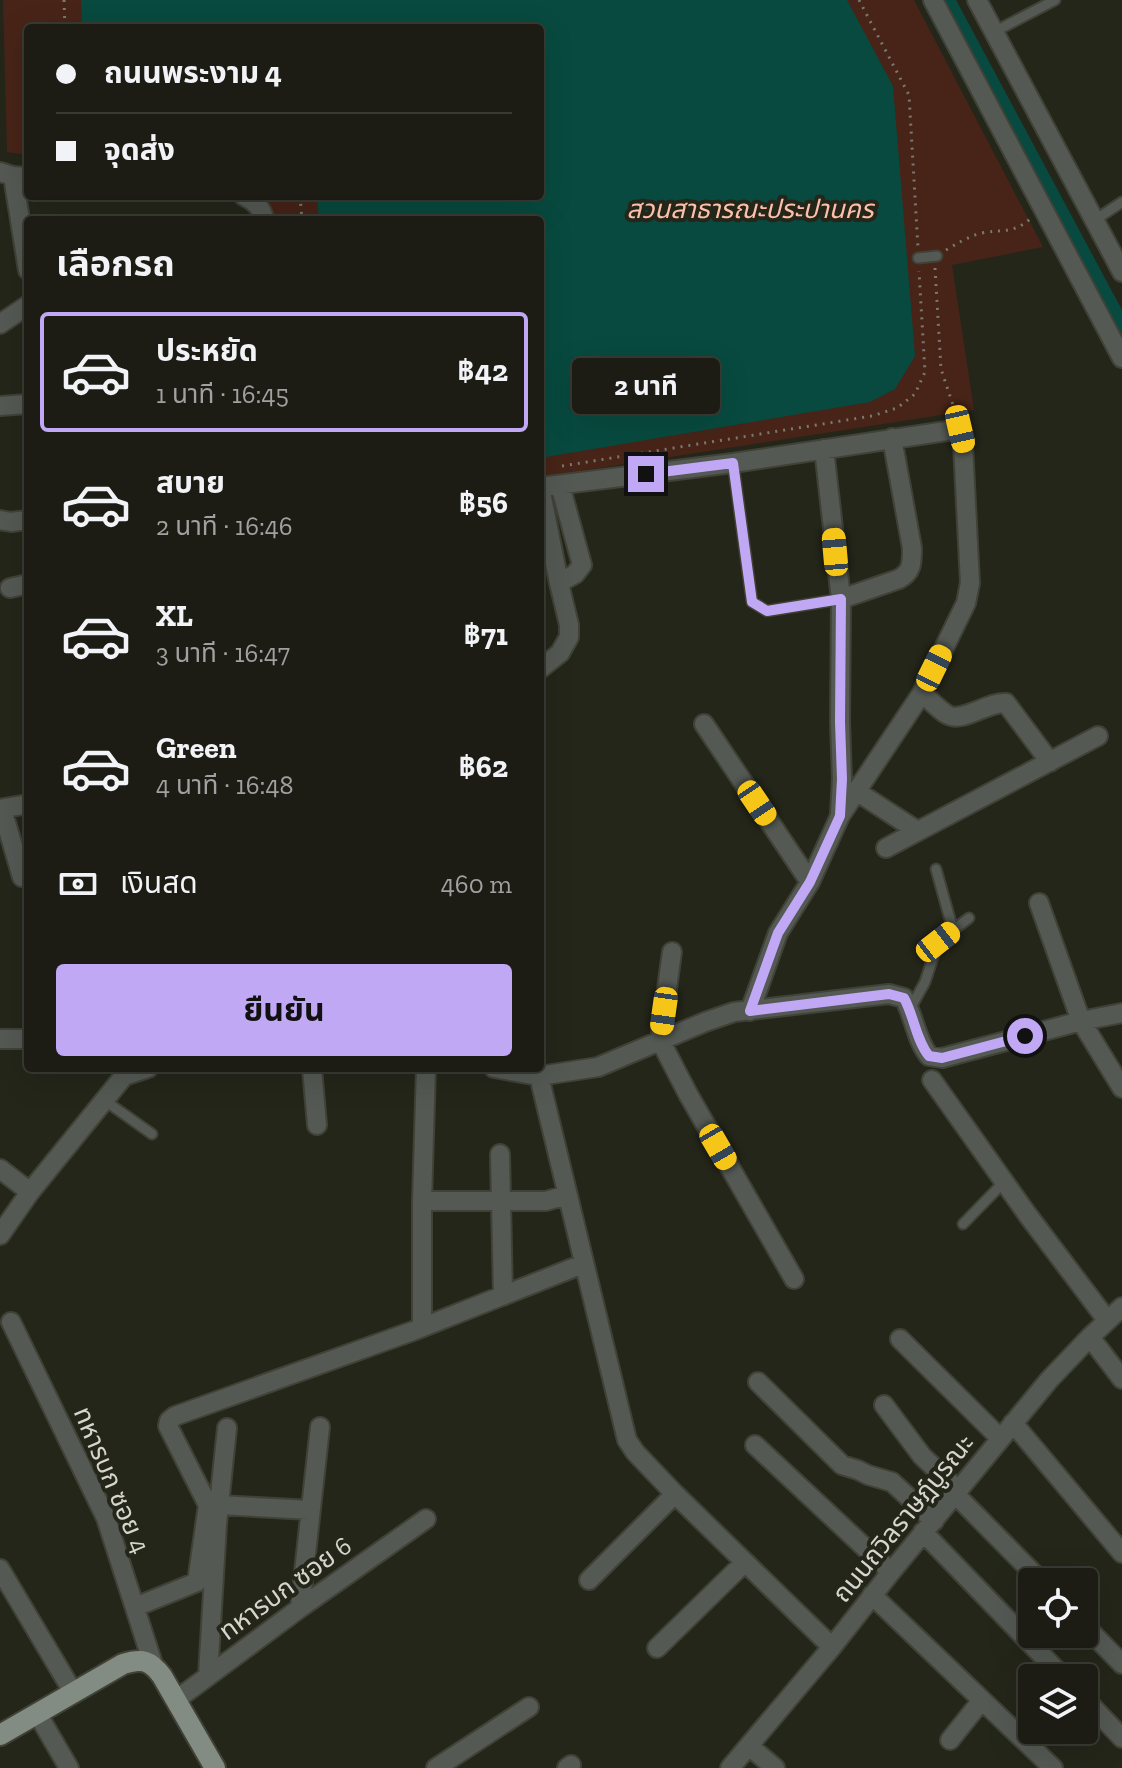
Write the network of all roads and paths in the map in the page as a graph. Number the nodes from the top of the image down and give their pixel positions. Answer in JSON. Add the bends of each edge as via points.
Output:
{"nodes":[{"id":1,"x":64,"y":0,"type":"edge"},
{"id":2,"x":859,"y":0,"type":"edge"},
{"id":3,"x":933,"y":0,"type":"edge"},
{"id":4,"x":977,"y":0,"type":"edge"},
{"id":5,"x":1053,"y":0,"type":"edge"},
{"id":6,"x":65,"y":24,"type":"edge"},
{"id":7,"x":994,"y":32,"type":"junction"},
{"id":8,"x":14,"y":175,"type":"edge"},
{"id":9,"x":252,"y":200,"type":"edge"},
{"id":10,"x":1122,"y":202,"type":"edge"},
{"id":11,"x":1042,"y":207,"type":"junction"},
{"id":12,"x":264,"y":216,"type":"edge"},
{"id":13,"x":1095,"y":220,"type":"junction"},
{"id":14,"x":24,"y":243,"type":"edge"},
{"id":15,"x":937,"y":256,"type":"junction"},
{"id":16,"x":918,"y":258,"type":"junction"},
{"id":17,"x":1122,"y":272,"type":"edge"},
{"id":18,"x":24,"y":308,"type":"edge"},
{"id":19,"x":0,"y":324,"type":"edge"},
{"id":20,"x":1122,"y":358,"type":"edge"},
{"id":21,"x":1,"y":400,"type":"edge"},
{"id":22,"x":24,"y":403,"type":"edge"},
{"id":23,"x":960,"y":429,"type":"junction"},
{"id":24,"x":892,"y":438,"type":"junction"},
{"id":25,"x":824,"y":449,"type":"junction"},
{"id":26,"x":733,"y":463,"type":"junction"},
{"id":27,"x":558,"y":476,"type":"junction"},
{"id":28,"x":544,"y":485,"type":"edge"},
{"id":29,"x":0,"y":520,"type":"edge"},
{"id":30,"x":24,"y":520,"type":"edge"},
{"id":31,"x":546,"y":544,"type":"edge"},
{"id":32,"x":559,"y":583,"type":"junction"},
{"id":33,"x":841,"y":599,"type":"junction"},
{"id":34,"x":544,"y":666,"type":"edge"},
{"id":35,"x":922,"y":693,"type":"junction"},
{"id":36,"x":704,"y":724,"type":"dead end"},
{"id":37,"x":1098,"y":736,"type":"dead end"},
{"id":38,"x":1050,"y":762,"type":"junction"},
{"id":39,"x":856,"y":791,"type":"junction"},
{"id":40,"x":24,"y":805,"type":"edge"},
{"id":41,"x":1,"y":809,"type":"edge"},
{"id":42,"x":840,"y":816,"type":"junction"},
{"id":43,"x":916,"y":830,"type":"junction"},
{"id":44,"x":886,"y":848,"type":"dead end"},
{"id":45,"x":936,"y":869,"type":"dead end"},
{"id":46,"x":22,"y":877,"type":"dead end"},
{"id":47,"x":810,"y":882,"type":"junction"},
{"id":48,"x":1039,"y":903,"type":"dead end"},
{"id":49,"x":969,"y":918,"type":"dead end"},
{"id":50,"x":953,"y":930,"type":"junction"},
{"id":51,"x":672,"y":952,"type":"dead end"},
{"id":52,"x":910,"y":1009,"type":"junction"},
{"id":53,"x":750,"y":1011,"type":"junction"},
{"id":54,"x":1122,"y":1013,"type":"edge"},
{"id":55,"x":1081,"y":1021,"type":"junction"},
{"id":56,"x":0,"y":1039,"type":"edge"},
{"id":57,"x":24,"y":1039,"type":"edge"},
{"id":58,"x":660,"y":1040,"type":"junction"},
{"id":59,"x":118,"y":1072,"type":"edge"},
{"id":60,"x":312,"y":1072,"type":"edge"},
{"id":61,"x":426,"y":1072,"type":"edge"},
{"id":62,"x":516,"y":1072,"type":"edge"},
{"id":63,"x":539,"y":1076,"type":"junction"},
{"id":64,"x":932,"y":1080,"type":"dead end"},
{"id":65,"x":1122,"y":1088,"type":"edge"},
{"id":66,"x":104,"y":1100,"type":"junction"},
{"id":67,"x":317,"y":1125,"type":"dead end"},
{"id":68,"x":152,"y":1134,"type":"dead end"},
{"id":69,"x":500,"y":1154,"type":"dead end"},
{"id":70,"x":0,"y":1169,"type":"edge"},
{"id":71,"x":1004,"y":1182,"type":"junction"},
{"id":72,"x":30,"y":1192,"type":"junction"},
{"id":73,"x":567,"y":1195,"type":"junction"},
{"id":74,"x":422,"y":1201,"type":"junction"},
{"id":75,"x":501,"y":1202,"type":"junction"},
{"id":76,"x":963,"y":1224,"type":"dead end"},
{"id":77,"x":0,"y":1235,"type":"edge"},
{"id":78,"x":583,"y":1264,"type":"junction"},
{"id":79,"x":794,"y":1279,"type":"dead end"},
{"id":80,"x":503,"y":1296,"type":"junction"},
{"id":81,"x":1122,"y":1307,"type":"edge"},
{"id":82,"x":1107,"y":1320,"type":"junction"},
{"id":83,"x":11,"y":1322,"type":"dead end"},
{"id":84,"x":422,"y":1327,"type":"junction"},
{"id":85,"x":1090,"y":1337,"type":"junction"},
{"id":86,"x":900,"y":1339,"type":"dead end"},
{"id":87,"x":1122,"y":1379,"type":"edge"},
{"id":88,"x":758,"y":1382,"type":"dead end"},
{"id":89,"x":884,"y":1405,"type":"dead end"},
{"id":90,"x":1013,"y":1423,"type":"junction"},
{"id":91,"x":320,"y":1427,"type":"dead end"},
{"id":92,"x":227,"y":1428,"type":"dead end"},
{"id":93,"x":1000,"y":1438,"type":"junction"},
{"id":94,"x":755,"y":1445,"type":"dead end"},
{"id":95,"x":956,"y":1492,"type":"junction"},
{"id":96,"x":675,"y":1494,"type":"junction"},
{"id":97,"x":220,"y":1505,"type":"junction"},
{"id":98,"x":310,"y":1510,"type":"junction"},
{"id":99,"x":426,"y":1519,"type":"dead end"},
{"id":100,"x":929,"y":1526,"type":"junction"},
{"id":101,"x":1122,"y":1553,"type":"edge"},
{"id":102,"x":744,"y":1563,"type":"junction"},
{"id":103,"x":1029,"y":1568,"type":"edge"},
{"id":104,"x":0,"y":1569,"type":"edge"},
{"id":105,"x":891,"y":1572,"type":"junction"},
{"id":106,"x":589,"y":1580,"type":"dead end"},
{"id":107,"x":872,"y":1595,"type":"junction"},
{"id":108,"x":135,"y":1607,"type":"junction"},
{"id":109,"x":300,"y":1608,"type":"junction"},
{"id":110,"x":1098,"y":1639,"type":"edge"},
{"id":111,"x":832,"y":1647,"type":"junction"},
{"id":112,"x":657,"y":1648,"type":"dead end"},
{"id":113,"x":153,"y":1664,"type":"junction"},
{"id":114,"x":1052,"y":1664,"type":"edge"},
{"id":115,"x":1122,"y":1664,"type":"edge"},
{"id":116,"x":208,"y":1676,"type":"junction"},
{"id":117,"x":73,"y":1692,"type":"junction"},
{"id":118,"x":176,"y":1700,"type":"junction"},
{"id":119,"x":982,"y":1700,"type":"junction"},
{"id":120,"x":529,"y":1707,"type":"dead end"},
{"id":121,"x":37,"y":1713,"type":"junction"},
{"id":122,"x":1098,"y":1713,"type":"edge"},
{"id":123,"x":0,"y":1735,"type":"edge"},
{"id":124,"x":1122,"y":1738,"type":"edge"},
{"id":125,"x":950,"y":1740,"type":"dead end"},
{"id":126,"x":749,"y":1746,"type":"junction"},
{"id":127,"x":69,"y":1768,"type":"edge"},
{"id":128,"x":215,"y":1768,"type":"edge"},
{"id":129,"x":436,"y":1768,"type":"edge"},
{"id":130,"x":730,"y":1768,"type":"edge"},
{"id":131,"x":775,"y":1768,"type":"edge"},
{"id":132,"x":1053,"y":1768,"type":"edge"}],
"edges":[{"from":1,"to":6,"type":"path"},
{"from":2,"to":16,"type":"path","via":[[909,95]]},
{"from":3,"to":11,"type":"street"},
{"from":4,"to":7,"type":"street"},
{"from":5,"to":7,"type":"lane"},
{"from":7,"to":13,"type":"street"},
{"from":8,"to":14,"type":"street"},
{"from":9,"to":12,"type":"street"},
{"from":10,"to":13,"type":"lane"},
{"from":11,"to":15,"type":"path","via":[[1018,228],[983,233]]},
{"from":11,"to":20,"type":"street"},
{"from":13,"to":17,"type":"street"},
{"from":15,"to":16,"type":"lane"},
{"from":15,"to":23,"type":"path","via":[[941,369]]},
{"from":16,"to":27,"type":"path","via":[[925,372],[915,394],[897,408]]},
{"from":18,"to":19,"type":"street"},
{"from":21,"to":22,"type":"street"},
{"from":23,"to":24,"type":"street"},
{"from":23,"to":35,"type":"street","via":[[970,583],[966,603]]},
{"from":24,"to":25,"type":"street"},
{"from":24,"to":33,"type":"street","via":[[912,564],[899,579]]},
{"from":25,"to":26,"type":"street"},
{"from":25,"to":33,"type":"street"},
{"from":26,"to":27,"type":"street"},
{"from":26,"to":33,"type":"lane","via":[[752,602],[767,611]]},
{"from":27,"to":28,"type":"street"},
{"from":27,"to":32,"type":"street","via":[[582,565]]},
{"from":29,"to":30,"type":"street"},
{"from":31,"to":32,"type":"street"},
{"from":32,"to":34,"type":"street","via":[[569,637]]},
{"from":33,"to":42,"type":"street"},
{"from":35,"to":38,"type":"street","via":[[957,718],[1006,703]]},
{"from":35,"to":39,"type":"street"},
{"from":36,"to":47,"type":"street"},
{"from":37,"to":38,"type":"street"},
{"from":38,"to":43,"type":"street"},
{"from":39,"to":42,"type":"street"},
{"from":39,"to":43,"type":"street"},
{"from":40,"to":41,"type":"street"},
{"from":41,"to":46,"type":"street"},
{"from":42,"to":47,"type":"street"},
{"from":43,"to":44,"type":"street"},
{"from":45,"to":50,"type":"lane"},
{"from":47,"to":53,"type":"street","via":[[778,933]]},
{"from":48,"to":55,"type":"street"},
{"from":49,"to":50,"type":"lane"},
{"from":50,"to":52,"type":"lane","via":[[938,942]]},
{"from":51,"to":58,"type":"street"},
{"from":52,"to":53,"type":"street","via":[[904,998],[889,994]]},
{"from":52,"to":55,"type":"street","via":[[924,1050],[942,1058]]},
{"from":53,"to":58,"type":"street"},
{"from":54,"to":55,"type":"street"},
{"from":55,"to":65,"type":"street"},
{"from":56,"to":57,"type":"street"},
{"from":58,"to":63,"type":"street","via":[[598,1067]]},
{"from":58,"to":79,"type":"street"},
{"from":59,"to":66,"type":"street"},
{"from":60,"to":67,"type":"street"},
{"from":61,"to":74,"type":"street"},
{"from":62,"to":63,"type":"street"},
{"from":63,"to":73,"type":"street"},
{"from":64,"to":71,"type":"street"},
{"from":66,"to":68,"type":"lane"},
{"from":66,"to":72,"type":"street"},
{"from":69,"to":75,"type":"street"},
{"from":70,"to":72,"type":"street"},
{"from":71,"to":76,"type":"lane"},
{"from":71,"to":82,"type":"street"},
{"from":72,"to":77,"type":"street"},
{"from":73,"to":75,"type":"street"},
{"from":73,"to":78,"type":"street"},
{"from":74,"to":75,"type":"street"},
{"from":74,"to":84,"type":"street"},
{"from":75,"to":80,"type":"street"},
{"from":78,"to":80,"type":"street"},
{"from":78,"to":96,"type":"street","via":[[627,1440]]},
{"from":80,"to":84,"type":"street"},
{"from":81,"to":82,"type":"street","name":"ถนนถวิลราษฎ์บูรณะ"},
{"from":82,"to":85,"type":"street","name":"ถนนถวิลราษฎ์บูรณะ"},
{"from":83,"to":108,"type":"street","name":"ทหารบก ซอย 4","via":[[106,1518]]},
{"from":84,"to":108,"type":"street","via":[[169,1421],[208,1505],[197,1582]]},
{"from":85,"to":87,"type":"street"},
{"from":85,"to":90,"type":"street","name":"ถนนถวิลราษฎ์บูรณะ"},
{"from":86,"to":93,"type":"street"},
{"from":88,"to":100,"type":"street","via":[[842,1465],[892,1482]]},
{"from":89,"to":95,"type":"street"},
{"from":90,"to":93,"type":"street","name":"ถนนถวิลราษฎ์บูรณะ"},
{"from":90,"to":101,"type":"street"},
{"from":91,"to":98,"type":"street"},
{"from":92,"to":97,"type":"street"},
{"from":93,"to":95,"type":"street","name":"ถนนถวิลราษฎ์บูรณะ"},
{"from":94,"to":105,"type":"street"},
{"from":95,"to":100,"type":"street","name":"ถนนถวิลราษฎ์บูรณะ"},
{"from":95,"to":103,"type":"street"},
{"from":96,"to":102,"type":"street"},
{"from":96,"to":106,"type":"street"},
{"from":97,"to":98,"type":"street"},
{"from":97,"to":116,"type":"street"},
{"from":98,"to":109,"type":"street"},
{"from":99,"to":109,"type":"street","name":"ทหารบก ซอย 6"},
{"from":100,"to":105,"type":"street","name":"ถนนถวิลราษฎ์บูรณะ"},
{"from":100,"to":114,"type":"street"},
{"from":102,"to":111,"type":"street"},
{"from":102,"to":112,"type":"street"},
{"from":104,"to":117,"type":"street"},
{"from":105,"to":107,"type":"street","name":"ถนนถวิลราษฎ์บูรณะ"},
{"from":107,"to":111,"type":"street","name":"ถนนถวิลราษฎ์บูรณะ"},
{"from":107,"to":119,"type":"street"},
{"from":108,"to":113,"type":"street","name":"ทหารบก ซอย 4"},
{"from":109,"to":116,"type":"street","name":"ทหารบก ซอย 6"},
{"from":110,"to":115,"type":"street"},
{"from":111,"to":126,"type":"street","name":"ถนนถวิลราษฎ์บูรณะ"},
{"from":113,"to":117,"type":"main road","via":[[134,1660]]},
{"from":113,"to":118,"type":"main road"},
{"from":116,"to":118,"type":"street","name":"ทหารบก ซอย 6"},
{"from":117,"to":121,"type":"main road"},
{"from":118,"to":128,"type":"main road"},
{"from":119,"to":125,"type":"street"},
{"from":119,"to":132,"type":"street"},
{"from":120,"to":129,"type":"street"},
{"from":121,"to":123,"type":"main road"},
{"from":121,"to":127,"type":"street"},
{"from":122,"to":124,"type":"street"},
{"from":126,"to":130,"type":"street","name":"ถนนถวิลราษฎ์บูรณะ"},
{"from":126,"to":131,"type":"street"}]}
